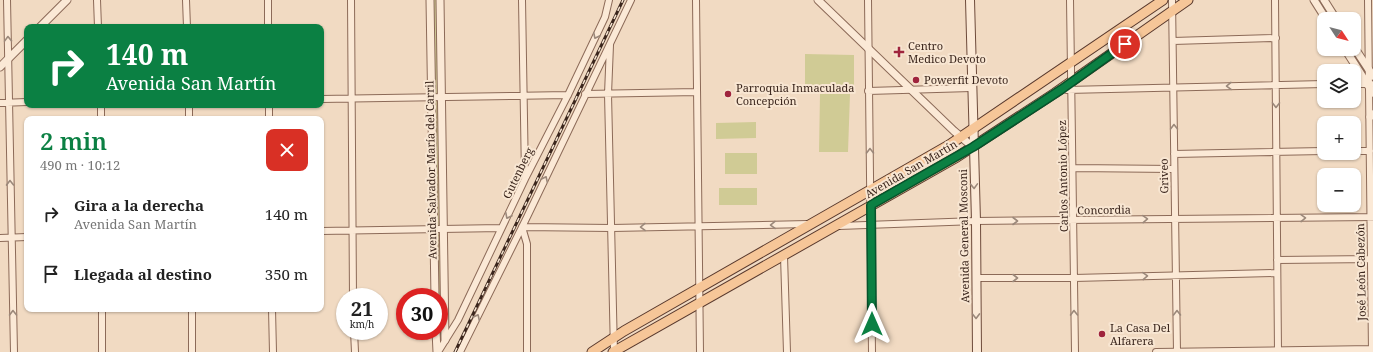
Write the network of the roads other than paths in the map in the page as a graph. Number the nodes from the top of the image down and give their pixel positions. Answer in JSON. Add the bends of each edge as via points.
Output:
{"nodes":[{"id":1,"x":7,"y":0,"type":"edge"},
{"id":2,"x":67,"y":0,"type":"edge"},
{"id":3,"x":97,"y":0,"type":"edge"},
{"id":4,"x":186,"y":0,"type":"edge"},
{"id":5,"x":268,"y":0,"type":"edge"},
{"id":6,"x":351,"y":0,"type":"edge"},
{"id":7,"x":430,"y":0,"type":"edge"},
{"id":8,"x":440,"y":0,"type":"edge"},
{"id":9,"x":522,"y":0,"type":"edge"},
{"id":10,"x":609,"y":0,"type":"edge"},
{"id":11,"x":631,"y":0,"type":"edge"},
{"id":12,"x":696,"y":0,"type":"edge"},
{"id":13,"x":818,"y":0,"type":"edge"},
{"id":14,"x":868,"y":0,"type":"edge"},
{"id":15,"x":970,"y":0,"type":"edge"},
{"id":16,"x":1070,"y":0,"type":"edge"},
{"id":17,"x":1163,"y":0,"type":"edge"},
{"id":18,"x":1172,"y":0,"type":"edge"},
{"id":19,"x":1188,"y":0,"type":"edge"},
{"id":20,"x":1275,"y":0,"type":"edge"},
{"id":21,"x":1314,"y":0,"type":"edge"},
{"id":22,"x":1324,"y":0,"type":"edge"},
{"id":23,"x":1368,"y":0,"type":"edge"},
{"id":24,"x":1371,"y":10,"type":"edge"},
{"id":25,"x":1172,"y":11,"type":"junction"},
{"id":26,"x":1322,"y":12,"type":"edge"},
{"id":27,"x":1332,"y":12,"type":"edge"},
{"id":28,"x":43,"y":24,"type":"edge"},
{"id":29,"x":98,"y":24,"type":"edge"},
{"id":30,"x":187,"y":24,"type":"edge"},
{"id":31,"x":268,"y":24,"type":"edge"},
{"id":32,"x":1276,"y":38,"type":"junction"},
{"id":33,"x":1173,"y":41,"type":"junction"},
{"id":34,"x":610,"y":42,"type":"junction"},
{"id":35,"x":24,"y":43,"type":"edge"},
{"id":36,"x":869,"y":49,"type":"junction"},
{"id":37,"x":1350,"y":56,"type":"edge"},
{"id":38,"x":1360,"y":56,"type":"edge"},
{"id":39,"x":8,"y":58,"type":"junction"},
{"id":40,"x":1070,"y":65,"type":"junction"},
{"id":41,"x":0,"y":67,"type":"edge"},
{"id":42,"x":1371,"y":74,"type":"edge"},
{"id":43,"x":1317,"y":84,"type":"edge"},
{"id":44,"x":1276,"y":85,"type":"junction"},
{"id":45,"x":1361,"y":85,"type":"edge"},
{"id":46,"x":1071,"y":86,"type":"junction"},
{"id":47,"x":1173,"y":87,"type":"junction"},
{"id":48,"x":1371,"y":87,"type":"edge"},
{"id":49,"x":971,"y":88,"type":"junction"},
{"id":50,"x":868,"y":91,"type":"junction"},
{"id":51,"x":912,"y":91,"type":"junction"},
{"id":52,"x":697,"y":92,"type":"junction"},
{"id":53,"x":585,"y":94,"type":"junction"},
{"id":54,"x":608,"y":94,"type":"junction"},
{"id":55,"x":568,"y":95,"type":"junction"},
{"id":56,"x":431,"y":96,"type":"junction"},
{"id":57,"x":441,"y":96,"type":"junction"},
{"id":58,"x":525,"y":96,"type":"junction"},
{"id":59,"x":352,"y":98,"type":"junction"},
{"id":60,"x":324,"y":99,"type":"edge"},
{"id":61,"x":0,"y":102,"type":"edge"},
{"id":62,"x":9,"y":102,"type":"junction"},
{"id":63,"x":24,"y":102,"type":"edge"},
{"id":64,"x":1371,"y":115,"type":"edge"},
{"id":65,"x":972,"y":130,"type":"junction"},
{"id":66,"x":961,"y":137,"type":"junction"},
{"id":67,"x":973,"y":147,"type":"junction"},
{"id":68,"x":1317,"y":151,"type":"edge"},
{"id":69,"x":1361,"y":151,"type":"edge"},
{"id":70,"x":1370,"y":151,"type":"junction"},
{"id":71,"x":1276,"y":152,"type":"junction"},
{"id":72,"x":1174,"y":154,"type":"junction"},
{"id":73,"x":1073,"y":168,"type":"junction"},
{"id":74,"x":1174,"y":169,"type":"junction"},
{"id":75,"x":525,"y":179,"type":"junction"},
{"id":76,"x":870,"y":190,"type":"junction"},
{"id":77,"x":871,"y":205,"type":"junction"},
{"id":78,"x":1371,"y":217,"type":"edge"},
{"id":79,"x":1175,"y":218,"type":"junction"},
{"id":80,"x":1277,"y":218,"type":"junction"},
{"id":81,"x":976,"y":221,"type":"junction"},
{"id":82,"x":1074,"y":221,"type":"junction"},
{"id":83,"x":812,"y":224,"type":"junction"},
{"id":84,"x":871,"y":224,"type":"junction"},
{"id":85,"x":698,"y":226,"type":"junction"},
{"id":86,"x":836,"y":226,"type":"junction"},
{"id":87,"x":522,"y":227,"type":"junction"},
{"id":88,"x":501,"y":228,"type":"junction"},
{"id":89,"x":612,"y":228,"type":"junction"},
{"id":90,"x":433,"y":229,"type":"junction"},
{"id":91,"x":443,"y":229,"type":"junction"},
{"id":92,"x":352,"y":230,"type":"junction"},
{"id":93,"x":324,"y":231,"type":"edge"},
{"id":94,"x":24,"y":237,"type":"edge"},
{"id":95,"x":0,"y":238,"type":"edge"},
{"id":96,"x":11,"y":238,"type":"junction"},
{"id":97,"x":784,"y":256,"type":"junction"},
{"id":98,"x":1372,"y":259,"type":"edge"},
{"id":99,"x":1277,"y":260,"type":"junction"},
{"id":100,"x":1277,"y":273,"type":"junction"},
{"id":101,"x":1177,"y":275,"type":"junction"},
{"id":102,"x":976,"y":278,"type":"junction"},
{"id":103,"x":1074,"y":278,"type":"junction"},
{"id":104,"x":353,"y":288,"type":"edge"},
{"id":105,"x":435,"y":288,"type":"edge"},
{"id":106,"x":444,"y":288,"type":"edge"},
{"id":107,"x":699,"y":289,"type":"junction"},
{"id":108,"x":700,"y":304,"type":"junction"},
{"id":109,"x":102,"y":312,"type":"edge"},
{"id":110,"x":192,"y":312,"type":"edge"},
{"id":111,"x":272,"y":312,"type":"edge"},
{"id":112,"x":448,"y":335,"type":"edge"},
{"id":113,"x":613,"y":339,"type":"junction"},
{"id":114,"x":354,"y":340,"type":"edge"},
{"id":115,"x":437,"y":340,"type":"edge"},
{"id":116,"x":445,"y":340,"type":"edge"},
{"id":117,"x":1372,"y":350,"type":"edge"},
{"id":118,"x":1278,"y":351,"type":"edge"},
{"id":119,"x":14,"y":352,"type":"edge"},
{"id":120,"x":102,"y":352,"type":"edge"},
{"id":121,"x":192,"y":352,"type":"edge"},
{"id":122,"x":273,"y":352,"type":"edge"},
{"id":123,"x":355,"y":352,"type":"edge"},
{"id":124,"x":438,"y":352,"type":"edge"},
{"id":125,"x":460,"y":352,"type":"edge"},
{"id":126,"x":527,"y":352,"type":"edge"},
{"id":127,"x":592,"y":352,"type":"edge"},
{"id":128,"x":614,"y":352,"type":"edge"},
{"id":129,"x":700,"y":352,"type":"edge"},
{"id":130,"x":787,"y":352,"type":"edge"},
{"id":131,"x":872,"y":352,"type":"edge"},
{"id":132,"x":977,"y":352,"type":"edge"},
{"id":133,"x":1075,"y":352,"type":"edge"},
{"id":134,"x":1156,"y":352,"type":"edge"},
{"id":135,"x":1177,"y":352,"type":"edge"}],
"edges":[{"from":39,"to":1,"type":"street","one_way":true},
{"from":2,"to":28,"type":"street"},
{"from":3,"to":29,"type":"street"},
{"from":4,"to":30,"type":"street"},
{"from":5,"to":31,"type":"street"},
{"from":6,"to":59,"type":"street"},
{"from":7,"to":56,"type":"street","name":"Avenida Salvador María del Carril"},
{"from":8,"to":57,"type":"street","name":"Avenida Salvador María del Carril"},
{"from":9,"to":58,"type":"street"},
{"from":10,"to":55,"type":"street","name":"Gutenberg","one_way":true,"via":[[605,17]]},
{"from":11,"to":34,"type":"street"},
{"from":12,"to":52,"type":"street"},
{"from":13,"to":36,"type":"street"},
{"from":14,"to":36,"type":"street"},
{"from":15,"to":49,"type":"main road","name":"Avenida General Mosconi"},
{"from":16,"to":40,"type":"street","name":"Carlos Antonio López"},
{"from":17,"to":40,"type":"main road","name":"Avenida San Martín"},
{"from":18,"to":25,"type":"street","name":"Griveo"},
{"from":19,"to":25,"type":"main road","name":"Avenida San Martín"},
{"from":20,"to":32,"type":"street"},
{"from":21,"to":26,"type":"street"},
{"from":22,"to":27,"type":"street"},
{"from":23,"to":24,"type":"street","name":"José León Cabezón"},
{"from":24,"to":42,"type":"street","name":"José León Cabezón"},
{"from":25,"to":33,"type":"street","name":"Griveo"},
{"from":25,"to":46,"type":"main road","name":"Avenida San Martín"},
{"from":32,"to":33,"type":"street"},
{"from":32,"to":44,"type":"street"},
{"from":33,"to":47,"type":"street","name":"Griveo"},
{"from":34,"to":53,"type":"street"},
{"from":34,"to":54,"type":"street"},
{"from":35,"to":39,"type":"street"},
{"from":36,"to":50,"type":"street"},
{"from":36,"to":51,"type":"street"},
{"from":37,"to":48,"type":"street"},
{"from":38,"to":42,"type":"street"},
{"from":39,"to":41,"type":"street"},
{"from":39,"to":62,"type":"street"},
{"from":40,"to":46,"type":"street","name":"Carlos Antonio López"},
{"from":40,"to":65,"type":"main road","name":"Avenida San Martín"},
{"from":42,"to":48,"type":"street","name":"José León Cabezón"},
{"from":43,"to":44,"type":"street"},
{"from":44,"to":47,"type":"street","one_way":true},
{"from":44,"to":71,"type":"street","one_way":true},
{"from":45,"to":48,"type":"street"},
{"from":46,"to":47,"type":"street"},
{"from":46,"to":67,"type":"main road","name":"Avenida San Martín","via":[[1062,89]]},
{"from":46,"to":73,"type":"street","name":"Carlos Antonio López"},
{"from":72,"to":47,"type":"street","name":"Griveo","one_way":true},
{"from":48,"to":64,"type":"street","name":"José León Cabezón"},
{"from":49,"to":51,"type":"street"},
{"from":49,"to":65,"type":"main road","name":"Avenida General Mosconi"},
{"from":50,"to":51,"type":"street"},
{"from":76,"to":50,"type":"street","one_way":true},
{"from":51,"to":66,"type":"street"},
{"from":52,"to":54,"type":"street"},
{"from":52,"to":85,"type":"street"},
{"from":53,"to":54,"type":"street"},
{"from":87,"to":53,"type":"street","one_way":true},
{"from":54,"to":89,"type":"street"},
{"from":55,"to":58,"type":"street"},
{"from":55,"to":75,"type":"street","name":"Gutenberg"},
{"from":56,"to":57,"type":"street"},
{"from":56,"to":59,"type":"street"},
{"from":56,"to":90,"type":"street","name":"Avenida Salvador María del Carril"},
{"from":57,"to":58,"type":"street"},
{"from":57,"to":91,"type":"street","name":"Avenida Salvador María del Carril"},
{"from":58,"to":75,"type":"street"},
{"from":59,"to":60,"type":"street"},
{"from":59,"to":92,"type":"street"},
{"from":61,"to":62,"type":"street"},
{"from":62,"to":63,"type":"street"},
{"from":96,"to":62,"type":"street","one_way":true},
{"from":64,"to":70,"type":"street","name":"José León Cabezón"},
{"from":65,"to":66,"type":"main road","name":"Avenida San Martín"},
{"from":65,"to":67,"type":"main road","name":"Avenida General Mosconi"},
{"from":66,"to":67,"type":"street"},
{"from":66,"to":76,"type":"main road","name":"Avenida San Martín"},
{"from":67,"to":77,"type":"main road","name":"Avenida San Martín"},
{"from":67,"to":81,"type":"main road","name":"Avenida General Mosconi","one_way":true},
{"from":68,"to":71,"type":"street"},
{"from":69,"to":70,"type":"street"},
{"from":70,"to":78,"type":"street","name":"José León Cabezón"},
{"from":71,"to":72,"type":"street"},
{"from":71,"to":80,"type":"street"},
{"from":72,"to":74,"type":"street","name":"Griveo"},
{"from":73,"to":74,"type":"street"},
{"from":73,"to":82,"type":"street","name":"Carlos Antonio López"},
{"from":74,"to":79,"type":"street","name":"Griveo"},
{"from":75,"to":88,"type":"street","name":"Gutenberg","one_way":true},
{"from":76,"to":77,"type":"street"},
{"from":76,"to":83,"type":"main road","name":"Avenida San Martín"},
{"from":77,"to":84,"type":"street"},
{"from":77,"to":86,"type":"main road","name":"Avenida San Martín"},
{"from":80,"to":78,"type":"street","name":"Concordia","one_way":true},
{"from":78,"to":98,"type":"street","name":"José León Cabezón"},
{"from":79,"to":80,"type":"street","name":"Concordia"},
{"from":82,"to":79,"type":"street","name":"Concordia","one_way":true},
{"from":79,"to":101,"type":"street","name":"Griveo"},
{"from":80,"to":99,"type":"street"},
{"from":81,"to":82,"type":"street","name":"Concordia","one_way":true},
{"from":81,"to":84,"type":"street","name":"Concordia"},
{"from":81,"to":102,"type":"main road","name":"Avenida General Mosconi"},
{"from":82,"to":103,"type":"street","name":"Carlos Antonio López"},
{"from":83,"to":85,"type":"street","one_way":true},
{"from":83,"to":107,"type":"main road","name":"Avenida San Martín"},
{"from":84,"to":86,"type":"street","name":"Concordia"},
{"from":84,"to":131,"type":"street"},
{"from":85,"to":89,"type":"street","one_way":true},
{"from":85,"to":107,"type":"street"},
{"from":86,"to":97,"type":"main road","name":"Avenida San Martín"},
{"from":87,"to":89,"type":"street"},
{"from":125,"to":87,"type":"street","one_way":true},
{"from":87,"to":126,"type":"street","via":[[527,244]]},
{"from":88,"to":91,"type":"street"},
{"from":88,"to":112,"type":"street","name":"Gutenberg","via":[[458,320]]},
{"from":89,"to":113,"type":"street"},
{"from":90,"to":91,"type":"street"},
{"from":90,"to":92,"type":"street"},
{"from":90,"to":105,"type":"street","name":"Avenida Salvador María del Carril"},
{"from":91,"to":106,"type":"street","name":"Avenida Salvador María del Carril"},
{"from":92,"to":93,"type":"street"},
{"from":92,"to":104,"type":"street"},
{"from":94,"to":96,"type":"street"},
{"from":95,"to":96,"type":"street"},
{"from":119,"to":96,"type":"street","one_way":true},
{"from":97,"to":108,"type":"main road","name":"Avenida San Martín"},
{"from":97,"to":130,"type":"street"},
{"from":98,"to":99,"type":"street"},
{"from":98,"to":117,"type":"street","name":"José León Cabezón"},
{"from":99,"to":100,"type":"street"},
{"from":100,"to":101,"type":"street"},
{"from":100,"to":118,"type":"street"},
{"from":103,"to":101,"type":"street","one_way":true},
{"from":135,"to":101,"type":"street","name":"Griveo","one_way":true},
{"from":102,"to":103,"type":"street","one_way":true},
{"from":102,"to":132,"type":"main road","name":"Avenida General Mosconi","one_way":true},
{"from":133,"to":103,"type":"street","name":"Carlos Antonio López","one_way":true},
{"from":107,"to":108,"type":"street"},
{"from":107,"to":113,"type":"main road","name":"Avenida San Martín"},
{"from":108,"to":128,"type":"main road","name":"Avenida San Martín"},
{"from":108,"to":129,"type":"street"},
{"from":109,"to":120,"type":"street"},
{"from":110,"to":121,"type":"street"},
{"from":111,"to":122,"type":"street"},
{"from":113,"to":127,"type":"main road","name":"Avenida San Martín"},
{"from":113,"to":128,"type":"street"},
{"from":114,"to":123,"type":"street"},
{"from":115,"to":124,"type":"street"},
{"from":116,"to":124,"type":"street","name":"Gutenberg"},
{"from":117,"to":118,"type":"street"},
{"from":118,"to":135,"type":"street"},
{"from":134,"to":135,"type":"street"}]}
